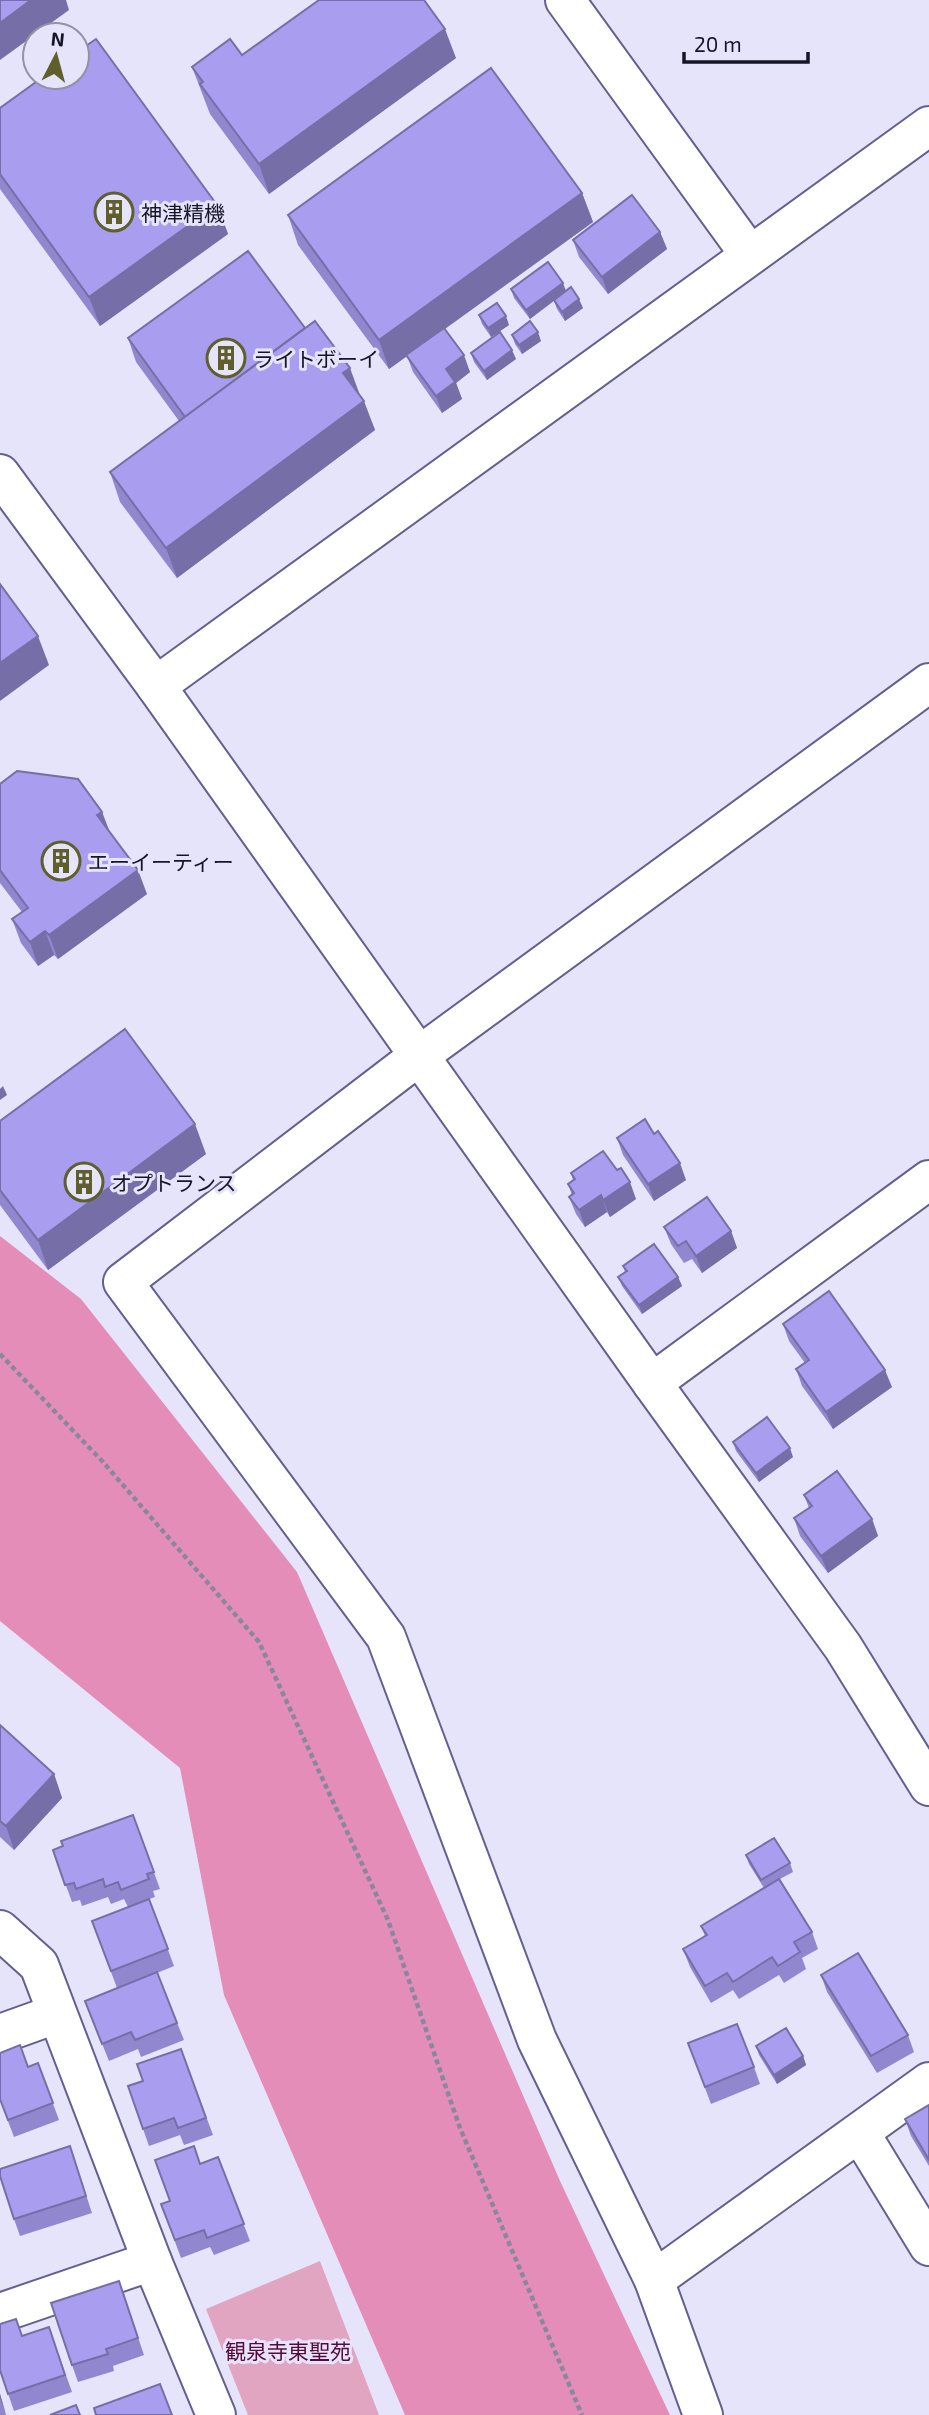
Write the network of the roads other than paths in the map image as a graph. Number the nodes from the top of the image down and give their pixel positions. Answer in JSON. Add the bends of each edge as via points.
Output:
{"nodes":[{"id":1,"x":565,"y":0,"type":"edge"},
{"id":2,"x":929,"y":126,"type":"edge"},
{"id":3,"x":750,"y":255,"type":"junction"},
{"id":4,"x":0,"y":474,"type":"edge"},
{"id":5,"x":929,"y":683,"type":"edge"},
{"id":6,"x":156,"y":686,"type":"junction"},
{"id":7,"x":420,"y":1055,"type":"junction"},
{"id":8,"x":929,"y":1180,"type":"edge"},
{"id":9,"x":652,"y":1383,"type":"junction"},
{"id":10,"x":929,"y":1786,"type":"edge"},
{"id":11,"x":0,"y":1930,"type":"edge"},
{"id":12,"x":56,"y":2014,"type":"junction"},
{"id":13,"x":0,"y":2034,"type":"edge"},
{"id":14,"x":929,"y":2082,"type":"edge"},
{"id":15,"x":860,"y":2133,"type":"junction"},
{"id":16,"x":929,"y":2246,"type":"edge"},
{"id":17,"x":152,"y":2261,"type":"junction"},
{"id":18,"x":654,"y":2280,"type":"junction"},
{"id":19,"x":0,"y":2312,"type":"edge"},
{"id":20,"x":216,"y":2415,"type":"edge"},
{"id":21,"x":703,"y":2415,"type":"edge"}],
"edges":[{"from":1,"to":3,"type":"street"},
{"from":2,"to":3,"type":"street"},
{"from":3,"to":6,"type":"street"},
{"from":4,"to":6,"type":"street"},
{"from":5,"to":7,"type":"street"},
{"from":6,"to":7,"type":"street"},
{"from":7,"to":9,"type":"street"},
{"from":7,"to":18,"type":"street","via":[[123,1282],[386,1637],[537,2040]]},
{"from":8,"to":9,"type":"street"},
{"from":9,"to":10,"type":"street","via":[[844,1647]]},
{"from":11,"to":12,"type":"street","via":[[39,1965]]},
{"from":12,"to":13,"type":"street"},
{"from":12,"to":17,"type":"street"},
{"from":14,"to":15,"type":"street"},
{"from":15,"to":16,"type":"street"},
{"from":15,"to":18,"type":"street"},
{"from":17,"to":19,"type":"street"},
{"from":17,"to":20,"type":"street"},
{"from":18,"to":21,"type":"street"}]}
